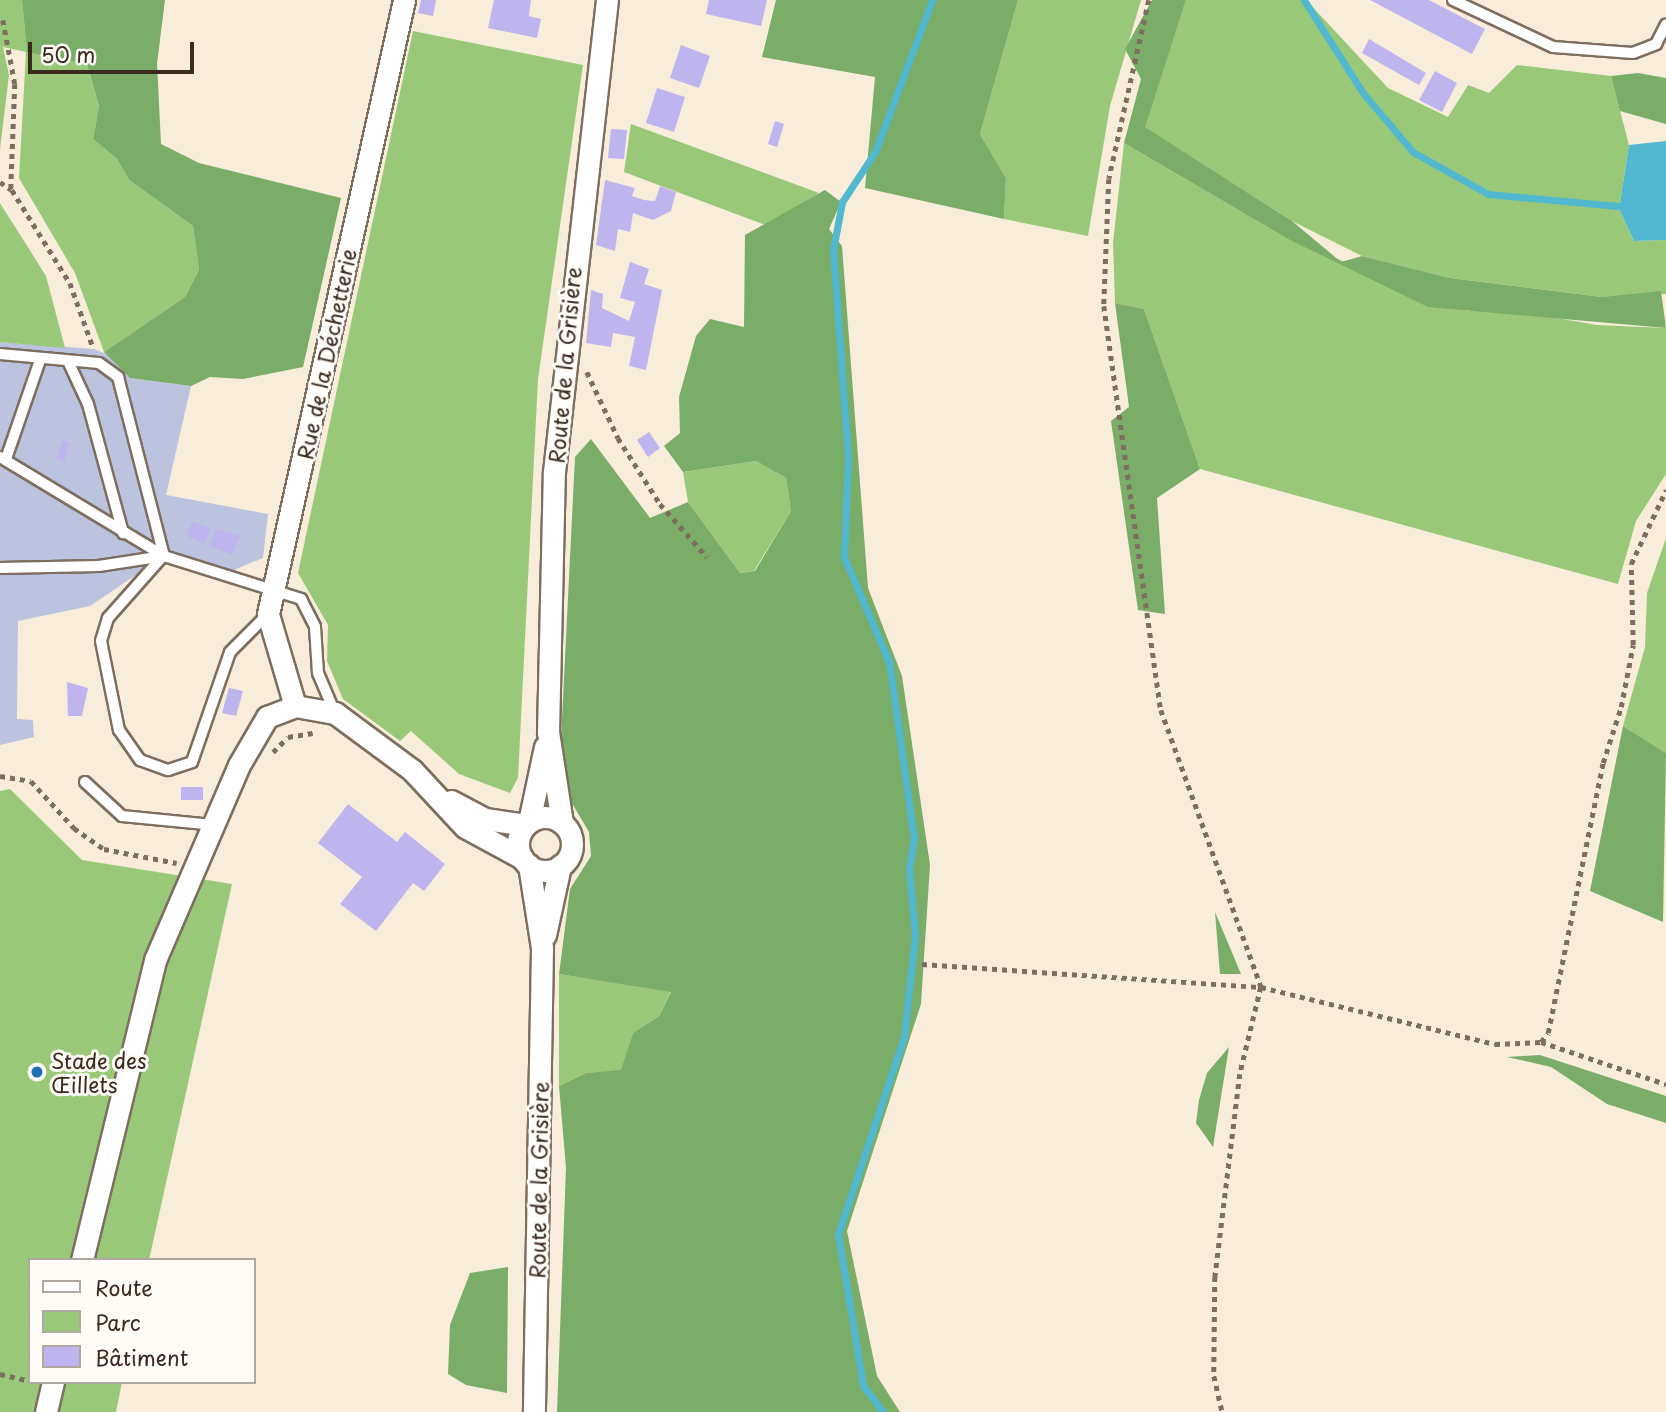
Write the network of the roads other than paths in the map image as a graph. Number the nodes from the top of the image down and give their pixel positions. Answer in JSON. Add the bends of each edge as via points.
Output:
{"nodes":[{"id":1,"x":404,"y":0,"type":"edge"},
{"id":2,"x":607,"y":0,"type":"edge"},
{"id":3,"x":1453,"y":0,"type":"edge"},
{"id":4,"x":1666,"y":24,"type":"edge"},
{"id":5,"x":0,"y":354,"type":"edge"},
{"id":6,"x":40,"y":360,"type":"junction"},
{"id":7,"x":68,"y":361,"type":"junction"},
{"id":8,"x":3,"y":458,"type":"edge"},
{"id":9,"x":123,"y":533,"type":"junction"},
{"id":10,"x":164,"y":556,"type":"junction"},
{"id":11,"x":0,"y":568,"type":"edge"},
{"id":12,"x":272,"y":591,"type":"junction"},
{"id":13,"x":268,"y":614,"type":"junction"},
{"id":14,"x":295,"y":706,"type":"junction"},
{"id":15,"x":335,"y":713,"type":"junction"},
{"id":16,"x":548,"y":732,"type":"junction"},
{"id":17,"x":85,"y":782,"type":"dead end"},
{"id":18,"x":437,"y":793,"type":"junction"},
{"id":19,"x":562,"y":823,"type":"junction"},
{"id":20,"x":528,"y":824,"type":"junction"},
{"id":21,"x":213,"y":825,"type":"junction"},
{"id":22,"x":526,"y":862,"type":"junction"},
{"id":23,"x":560,"y":866,"type":"junction"},
{"id":24,"x":542,"y":948,"type":"junction"},
{"id":25,"x":82,"y":1258,"type":"edge"},
{"id":26,"x":53,"y":1384,"type":"edge"},
{"id":27,"x":46,"y":1412,"type":"edge"},
{"id":28,"x":534,"y":1412,"type":"edge"}],
"edges":[{"from":1,"to":12,"type":"street","name":"Rue de la Déchetterie"},
{"from":2,"to":16,"type":"street","name":"Route de la Grisière","via":[[554,472]]},
{"from":3,"to":4,"type":"lane","via":[[1553,47],[1633,53],[1656,44]]},
{"from":5,"to":6,"type":"lane"},
{"from":6,"to":7,"type":"lane"},
{"from":6,"to":8,"type":"lane"},
{"from":7,"to":9,"type":"lane","via":[[88,404]]},
{"from":7,"to":10,"type":"lane","via":[[99,363],[118,377]]},
{"from":8,"to":9,"type":"lane"},
{"from":9,"to":10,"type":"lane"},
{"from":10,"to":11,"type":"lane","via":[[99,566]]},
{"from":10,"to":12,"type":"lane"},
{"from":10,"to":13,"type":"lane","via":[[108,618],[100,641],[119,730],[140,760],[168,770],[192,762],[230,652]]},
{"from":12,"to":13,"type":"street","name":"Rue de la Déchetterie"},
{"from":12,"to":15,"type":"lane","via":[[302,599],[308,610],[318,673]]},
{"from":13,"to":14,"type":"street","name":"Rue de la Déchetterie"},
{"from":14,"to":15,"type":"street"},
{"from":14,"to":21,"type":"street","via":[[267,717],[256,732]]},
{"from":15,"to":18,"type":"street"},
{"from":16,"to":19,"type":"street","name":"Route de la Grisière"},
{"from":16,"to":20,"type":"street","name":"Route de la Grisière"},
{"from":17,"to":21,"type":"lane","via":[[122,816]]},
{"from":18,"to":20,"type":"street","via":[[485,819]]},
{"from":18,"to":22,"type":"street","via":[[471,831]]},
{"from":19,"to":20,"type":"street","via":[[546,817]]},
{"from":19,"to":23,"type":"street","name":"Route de la Grisière","via":[[572,840]]},
{"from":20,"to":22,"type":"street","name":"Route de la Grisière","via":[[518,841]]},
{"from":21,"to":25,"type":"street","via":[[155,960]]},
{"from":22,"to":23,"type":"street","via":[[544,871]]},
{"from":22,"to":24,"type":"street","name":"Route de la Grisière"},
{"from":23,"to":24,"type":"street","name":"Route de la Grisière"},
{"from":24,"to":28,"type":"street","name":"Route de la Grisière"},
{"from":26,"to":27,"type":"street"}]}
